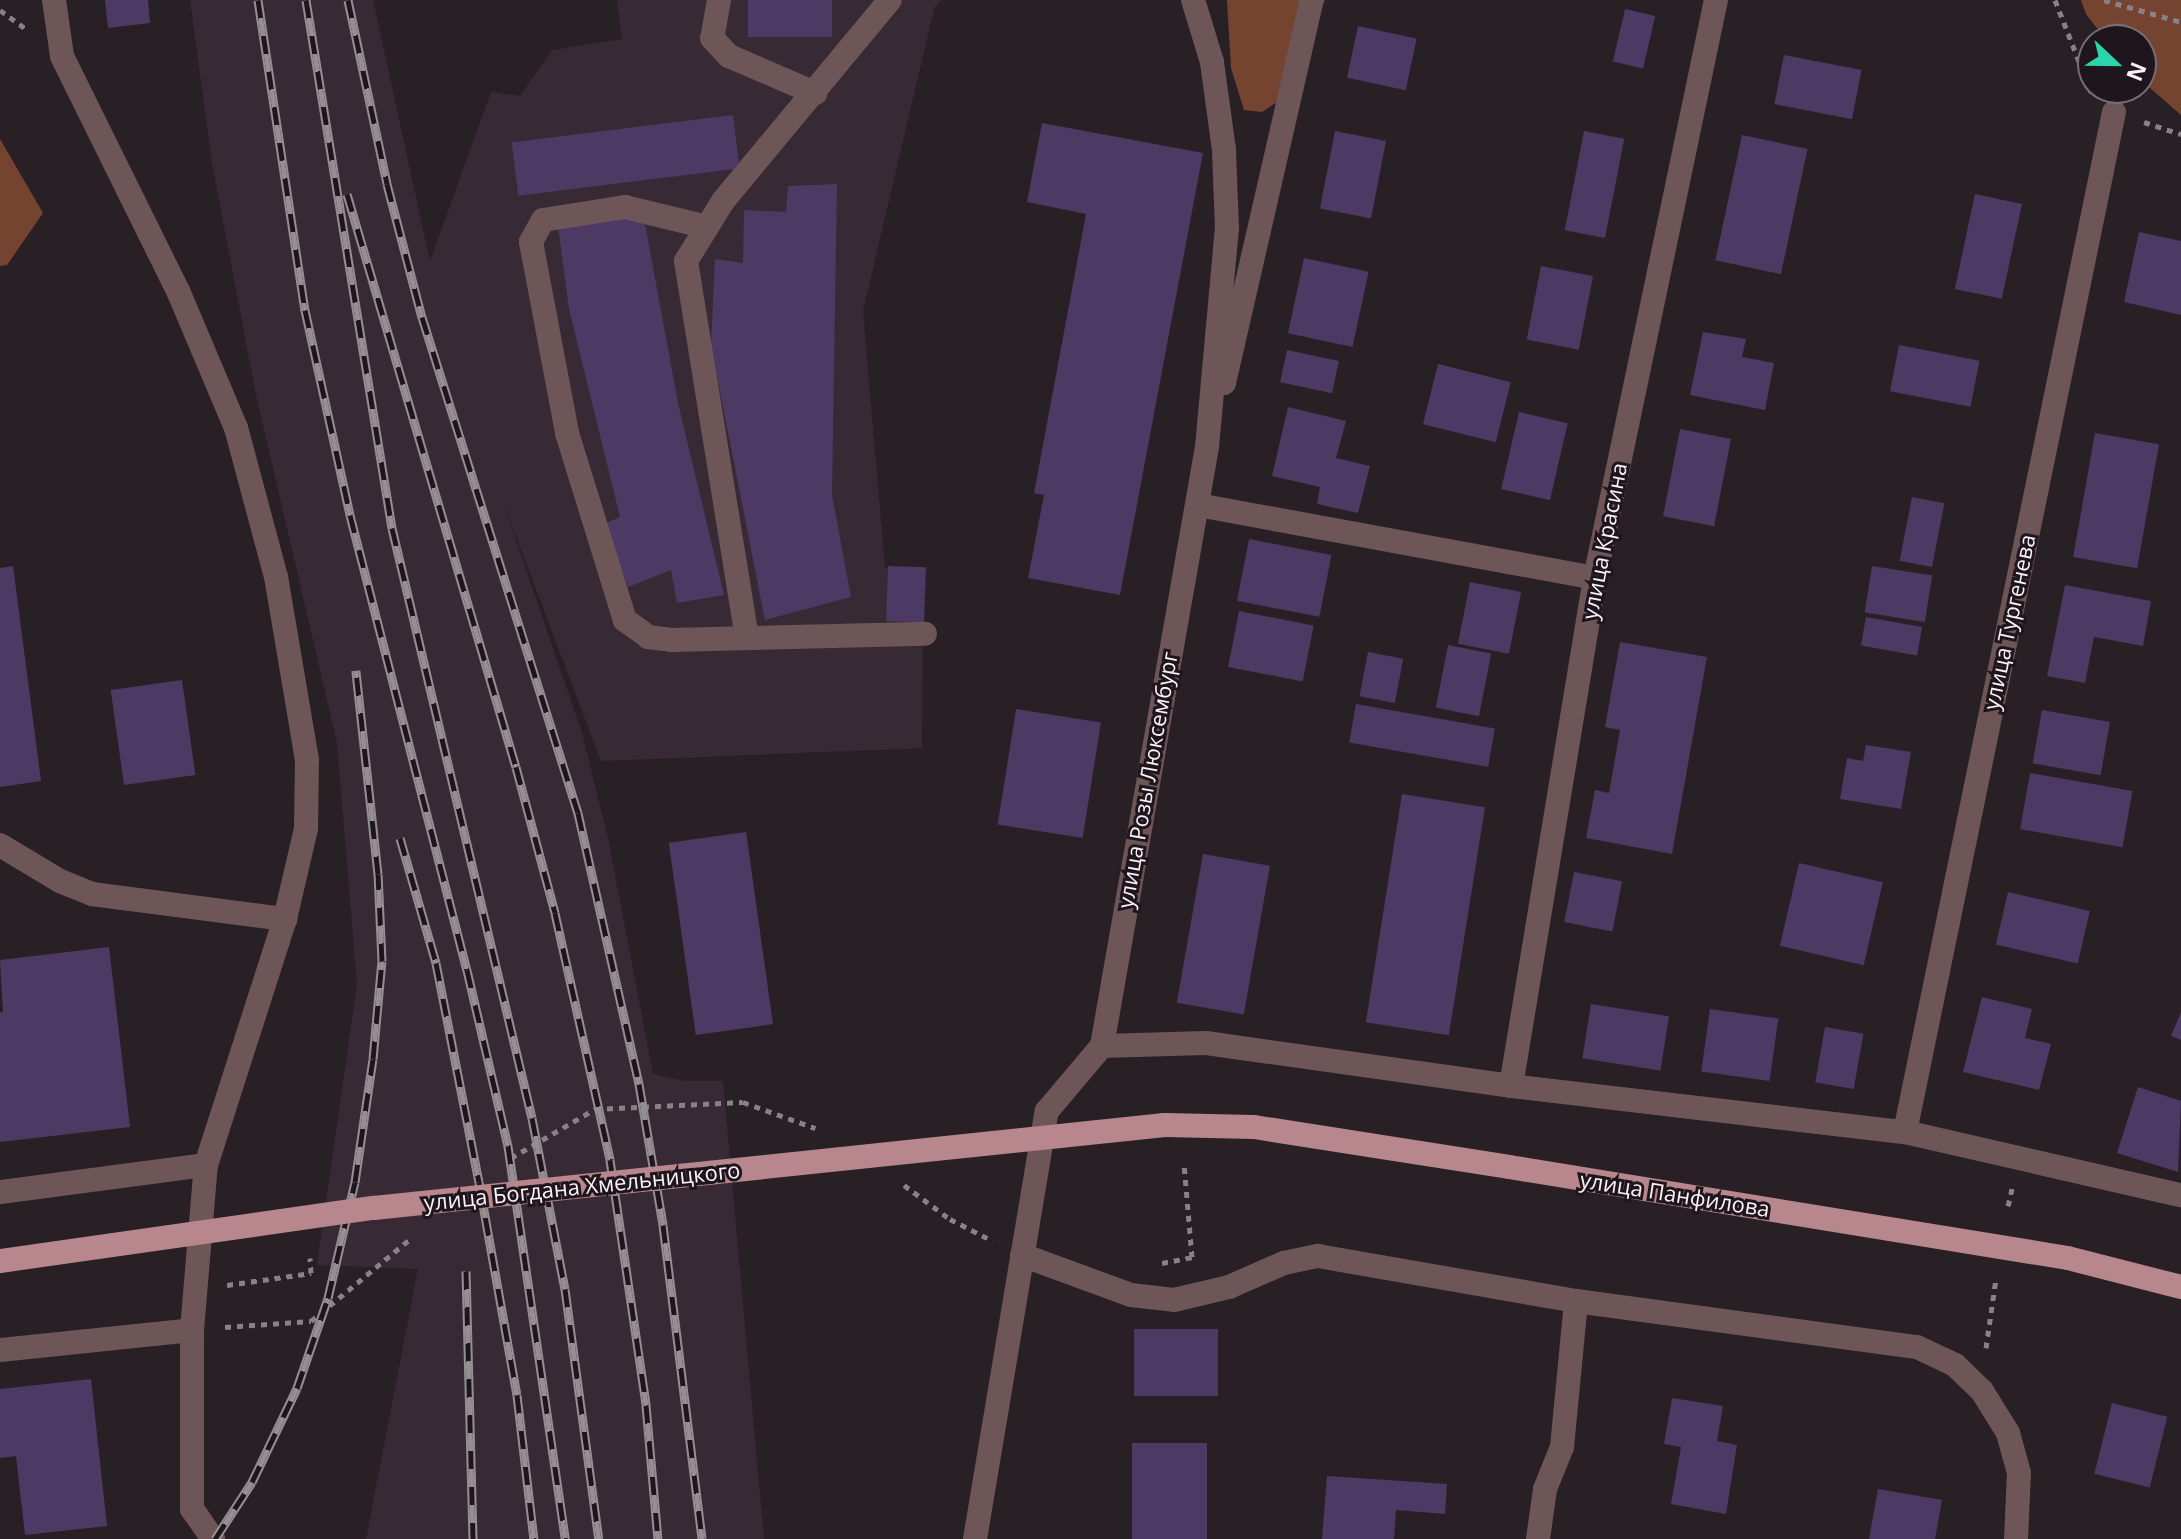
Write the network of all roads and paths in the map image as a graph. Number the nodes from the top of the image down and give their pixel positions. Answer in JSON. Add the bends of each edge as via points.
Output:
{"nodes":[{"id":1,"x":54,"y":0,"type":"edge"},
{"id":2,"x":719,"y":0,"type":"edge"},
{"id":3,"x":890,"y":0,"type":"edge"},
{"id":4,"x":1193,"y":0,"type":"edge"},
{"id":5,"x":1312,"y":0,"type":"edge"},
{"id":6,"x":1716,"y":0,"type":"edge"},
{"id":7,"x":2055,"y":0,"type":"edge"},
{"id":8,"x":2104,"y":0,"type":"edge"},
{"id":9,"x":2181,"y":22,"type":"edge"},
{"id":10,"x":815,"y":93,"type":"junction"},
{"id":11,"x":2114,"y":112,"type":"joint"},
{"id":12,"x":707,"y":227,"type":"junction"},
{"id":13,"x":1207,"y":447,"type":"junction"},
{"id":14,"x":1198,"y":505,"type":"junction"},
{"id":15,"x":1595,"y":578,"type":"junction"},
{"id":16,"x":925,"y":634,"type":"dead end"},
{"id":17,"x":747,"y":638,"type":"junction"},
{"id":18,"x":0,"y":845,"type":"edge"},
{"id":19,"x":285,"y":919,"type":"junction"},
{"id":20,"x":1102,"y":1046,"type":"junction"},
{"id":21,"x":1511,"y":1086,"type":"junction"},
{"id":22,"x":1165,"y":1125,"type":"joint"},
{"id":23,"x":1905,"y":1132,"type":"junction"},
{"id":24,"x":1184,"y":1164,"type":"dead end"},
{"id":25,"x":206,"y":1165,"type":"junction"},
{"id":26,"x":896,"y":1180,"type":"dead end"},
{"id":27,"x":0,"y":1192,"type":"edge"},
{"id":28,"x":2181,"y":1195,"type":"edge"},
{"id":29,"x":1022,"y":1255,"type":"junction"},
{"id":30,"x":310,"y":1258,"type":"dead end"},
{"id":31,"x":0,"y":1261,"type":"edge"},
{"id":32,"x":1147,"y":1267,"type":"dead end"},
{"id":33,"x":1996,"y":1278,"type":"dead end"},
{"id":34,"x":2181,"y":1287,"type":"edge"},
{"id":35,"x":195,"y":1289,"type":"junction"},
{"id":36,"x":1576,"y":1301,"type":"junction"},
{"id":37,"x":1989,"y":1322,"type":"dead end"},
{"id":38,"x":192,"y":1330,"type":"junction"},
{"id":39,"x":0,"y":1350,"type":"edge"},
{"id":40,"x":213,"y":1539,"type":"edge"},
{"id":41,"x":975,"y":1539,"type":"edge"},
{"id":42,"x":1538,"y":1539,"type":"edge"},
{"id":43,"x":2016,"y":1539,"type":"edge"}],
"edges":[{"from":1,"to":19,"type":"street","via":[[62,56],[179,293],[236,428],[276,577],[307,760],[306,829]]},
{"from":2,"to":10,"type":"street","via":[[712,38],[729,56]]},
{"from":3,"to":10,"type":"street"},
{"from":4,"to":13,"type":"street","name":"улица Розы Люксембург","via":[[1212,62],[1224,150],[1227,229]]},
{"from":5,"to":13,"type":"street"},
{"from":6,"to":15,"type":"street","name":"улица Красина"},
{"from":7,"to":11,"type":"path","via":[[2090,92]]},
{"from":8,"to":9,"type":"path"},
{"from":10,"to":12,"type":"street"},
{"from":11,"to":23,"type":"street","name":"улица Тургенева"},
{"from":12,"to":17,"type":"street","via":[[686,261]]},
{"from":12,"to":17,"type":"street","via":[[625,207],[543,220],[531,242],[567,433],[625,620],[648,637]]},
{"from":13,"to":14,"type":"street","name":"улица Розы Люксембург"},
{"from":14,"to":15,"type":"street"},
{"from":14,"to":20,"type":"street","name":"улица Розы Люксембург"},
{"from":15,"to":21,"type":"street","name":"улица Красина"},
{"from":16,"to":17,"type":"street"},
{"from":18,"to":19,"type":"street","via":[[92,894]]},
{"from":19,"to":25,"type":"street"},
{"from":20,"to":21,"type":"street","via":[[1206,1043]]},
{"from":20,"to":29,"type":"street","via":[[1047,1111]]},
{"from":21,"to":23,"type":"street"},
{"from":22,"to":31,"type":"main road","name":"улица Богдана Хмельницкого","bridge":true,"via":[[374,1208]]},
{"from":22,"to":34,"type":"main road","name":"улица Панфилова","via":[[1254,1127],[1525,1170],[2068,1258]]},
{"from":23,"to":28,"type":"street"},
{"from":24,"to":32,"type":"path","via":[[1192,1257]]},
{"from":25,"to":27,"type":"street"},
{"from":25,"to":35,"type":"street"},
{"from":26,"to":29,"type":"path","via":[[950,1219]]},
{"from":29,"to":36,"type":"street","via":[[1131,1295],[1174,1300],[1318,1256]]},
{"from":29,"to":41,"type":"street"},
{"from":30,"to":35,"type":"path","via":[[311,1273]]},
{"from":33,"to":37,"type":"path"},
{"from":35,"to":38,"type":"street"},
{"from":36,"to":42,"type":"street","via":[[1562,1447],[1545,1489]]},
{"from":36,"to":43,"type":"street","via":[[1917,1347],[1955,1365],[1982,1391],[2008,1433],[2019,1473]]},
{"from":38,"to":39,"type":"street"},
{"from":38,"to":40,"type":"street","via":[[192,1509]]}]}
